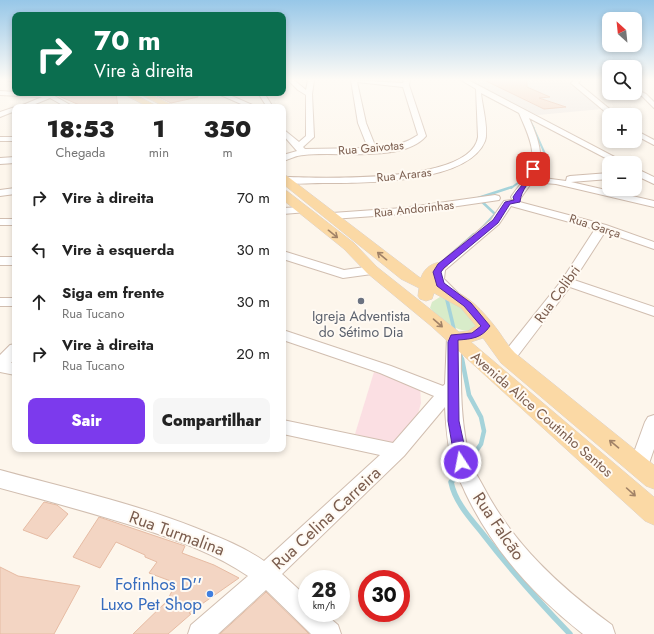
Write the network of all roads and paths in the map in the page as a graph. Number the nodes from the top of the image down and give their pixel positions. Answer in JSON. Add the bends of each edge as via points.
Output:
{"nodes":[{"id":1,"x":12,"y":110,"type":"edge"},
{"id":2,"x":309,"y":110,"type":"edge"},
{"id":3,"x":360,"y":110,"type":"edge"},
{"id":4,"x":414,"y":110,"type":"edge"},
{"id":5,"x":479,"y":110,"type":"edge"},
{"id":6,"x":516,"y":110,"type":"edge"},
{"id":7,"x":522,"y":113,"type":"junction"},
{"id":8,"x":0,"y":115,"type":"edge"},
{"id":9,"x":286,"y":134,"type":"edge"},
{"id":10,"x":642,"y":136,"type":"edge"},
{"id":11,"x":0,"y":139,"type":"edge"},
{"id":12,"x":12,"y":139,"type":"edge"},
{"id":13,"x":654,"y":143,"type":"edge"},
{"id":14,"x":300,"y":149,"type":"junction"},
{"id":15,"x":373,"y":150,"type":"junction"},
{"id":16,"x":286,"y":156,"type":"edge"},
{"id":17,"x":609,"y":156,"type":"edge"},
{"id":18,"x":12,"y":160,"type":"edge"},
{"id":19,"x":0,"y":161,"type":"edge"},
{"id":20,"x":642,"y":175,"type":"edge"},
{"id":21,"x":602,"y":177,"type":"edge"},
{"id":22,"x":286,"y":179,"type":"edge"},
{"id":23,"x":530,"y":179,"type":"junction"},
{"id":24,"x":286,"y":180,"type":"edge"},
{"id":25,"x":556,"y":181,"type":"junction"},
{"id":26,"x":654,"y":181,"type":"edge"},
{"id":27,"x":12,"y":191,"type":"edge"},
{"id":28,"x":0,"y":193,"type":"edge"},
{"id":29,"x":286,"y":197,"type":"edge"},
{"id":30,"x":512,"y":199,"type":"junction"},
{"id":31,"x":654,"y":204,"type":"edge"},
{"id":32,"x":286,"y":206,"type":"edge"},
{"id":33,"x":300,"y":210,"type":"junction"},
{"id":34,"x":286,"y":211,"type":"edge"},
{"id":35,"x":332,"y":216,"type":"junction"},
{"id":36,"x":0,"y":222,"type":"edge"},
{"id":37,"x":12,"y":222,"type":"edge"},
{"id":38,"x":602,"y":227,"type":"junction"},
{"id":39,"x":654,"y":246,"type":"edge"},
{"id":40,"x":286,"y":256,"type":"edge"},
{"id":41,"x":0,"y":261,"type":"edge"},
{"id":42,"x":12,"y":261,"type":"edge"},
{"id":43,"x":372,"y":270,"type":"junction"},
{"id":44,"x":433,"y":274,"type":"junction"},
{"id":45,"x":567,"y":282,"type":"junction"},
{"id":46,"x":452,"y":294,"type":"junction"},
{"id":47,"x":0,"y":302,"type":"edge"},
{"id":48,"x":12,"y":302,"type":"edge"},
{"id":49,"x":423,"y":307,"type":"junction"},
{"id":50,"x":654,"y":312,"type":"edge"},
{"id":51,"x":486,"y":326,"type":"junction"},
{"id":52,"x":286,"y":336,"type":"edge"},
{"id":53,"x":454,"y":338,"type":"junction"},
{"id":54,"x":12,"y":352,"type":"edge"},
{"id":55,"x":508,"y":358,"type":"junction"},
{"id":56,"x":0,"y":365,"type":"edge"},
{"id":57,"x":12,"y":368,"type":"edge"},
{"id":58,"x":449,"y":390,"type":"junction"},
{"id":59,"x":654,"y":422,"type":"edge"},
{"id":60,"x":286,"y":428,"type":"edge"},
{"id":61,"x":397,"y":451,"type":"junction"},
{"id":62,"x":647,"y":472,"type":"edge"},
{"id":63,"x":0,"y":478,"type":"edge"},
{"id":64,"x":654,"y":513,"type":"edge"},
{"id":65,"x":266,"y":575,"type":"junction"},
{"id":66,"x":200,"y":634,"type":"edge"},
{"id":67,"x":329,"y":634,"type":"edge"},
{"id":68,"x":603,"y":634,"type":"edge"}],
"edges":[{"from":1,"to":8,"type":"street"},
{"from":2,"to":14,"type":"street","via":[[310,137]]},
{"from":3,"to":15,"type":"street"},
{"from":4,"to":15,"type":"street","name":"Rua Gaivotas","via":[[422,136],[418,141],[408,146]]},
{"from":5,"to":22,"type":"street","name":"Rua Araras","via":[[481,141],[474,153],[462,162],[439,171],[419,176],[386,178]]},
{"from":6,"to":7,"type":"street"},
{"from":7,"to":17,"type":"street","via":[[545,122]]},
{"from":7,"to":23,"type":"street","via":[[536,143],[537,158]]},
{"from":9,"to":14,"type":"street"},
{"from":10,"to":13,"type":"street"},
{"from":11,"to":12,"type":"street"},
{"from":14,"to":15,"type":"street","name":"Rua Gaivotas"},
{"from":14,"to":16,"type":"street","name":"Rua Gaivotas"},
{"from":18,"to":19,"type":"street"},
{"from":20,"to":26,"type":"street"},
{"from":21,"to":25,"type":"street"},
{"from":23,"to":25,"type":"street"},
{"from":23,"to":30,"type":"street"},
{"from":24,"to":35,"type":"main road"},
{"from":25,"to":31,"type":"street"},
{"from":27,"to":28,"type":"street"},
{"from":29,"to":33,"type":"main road","name":"Avenida Alice Coutinho Santos"},
{"from":30,"to":35,"type":"street","name":"Rua Andorinhas","via":[[505,193],[498,194],[495,198],[461,204]]},
{"from":30,"to":38,"type":"street","name":"Rua Garça"},
{"from":30,"to":44,"type":"street","via":[[495,222]]},
{"from":32,"to":33,"type":"street"},
{"from":33,"to":34,"type":"street"},
{"from":33,"to":43,"type":"main road","name":"Avenida Alice Coutinho Santos","one_way":true,"via":[[349,246]]},
{"from":44,"to":35,"type":"main road","one_way":true,"via":[[406,276]]},
{"from":36,"to":37,"type":"street"},
{"from":38,"to":39,"type":"street","name":"Rua Garça"},
{"from":38,"to":45,"type":"street","name":"Rua Colibri"},
{"from":40,"to":43,"type":"street","via":[[343,274]]},
{"from":41,"to":42,"type":"street"},
{"from":43,"to":49,"type":"main road","name":"Avenida Alice Coutinho Santos"},
{"from":44,"to":46,"type":"main road","name":"Avenida Alice Coutinho Santos"},
{"from":44,"to":46,"type":"street","via":[[437,272],[438,280]]},
{"from":44,"to":49,"type":"main road"},
{"from":45,"to":50,"type":"street"},
{"from":45,"to":55,"type":"street","name":"Rua Colibri"},
{"from":46,"to":49,"type":"main road","via":[[433,297]]},
{"from":46,"to":51,"type":"main road","name":"Avenida Alice Coutinho Santos","via":[[468,304]]},
{"from":47,"to":48,"type":"street"},
{"from":49,"to":53,"type":"main road","name":"Avenida Alice Coutinho Santos","one_way":true},
{"from":51,"to":53,"type":"main road","via":[[474,336]]},
{"from":51,"to":55,"type":"main road","name":"Avenida Alice Coutinho Santos","via":[[494,342]]},
{"from":52,"to":58,"type":"street","via":[[425,385]]},
{"from":53,"to":58,"type":"street","name":"Rua Falcão"},
{"from":53,"to":64,"type":"main road","name":"Avenida Alice Coutinho Santos","one_way":true},
{"from":54,"to":56,"type":"street"},
{"from":62,"to":55,"type":"main road","name":"Avenida Alice Coutinho Santos","one_way":true},
{"from":56,"to":57,"type":"street"},
{"from":58,"to":61,"type":"street","name":"Rua Celina Carreira"},
{"from":58,"to":68,"type":"street","name":"Rua Falcão","via":[[461,462],[478,500],[493,524],[525,565],[562,602]]},
{"from":59,"to":62,"type":"street"},
{"from":60,"to":61,"type":"street"},
{"from":61,"to":65,"type":"street","name":"Rua Celina Carreira"},
{"from":63,"to":65,"type":"street","name":"Rua Turmalina","via":[[173,529],[235,554]]},
{"from":65,"to":66,"type":"street","name":"Rua Celina Carreira"},
{"from":65,"to":67,"type":"street","name":"Rua Turmalina"}]}
